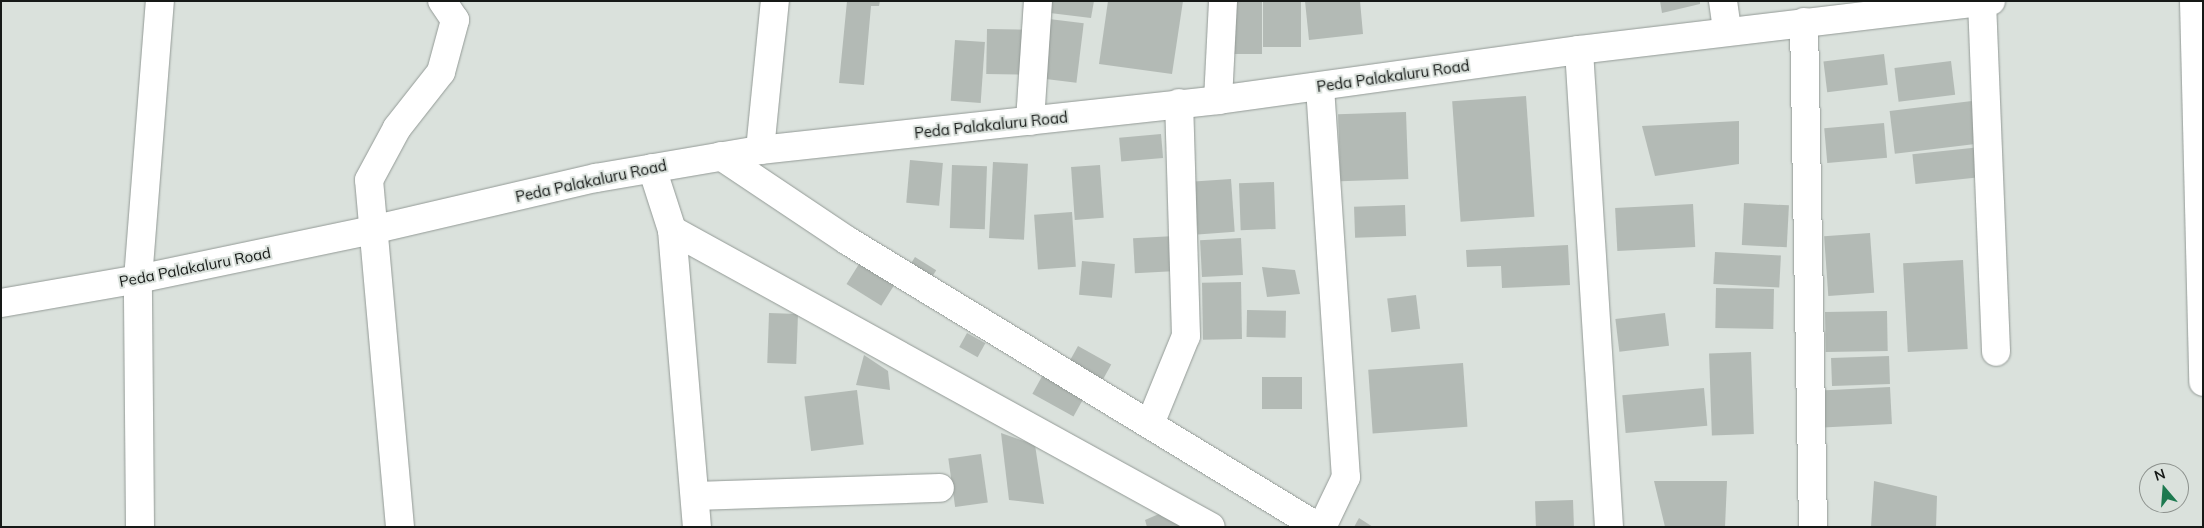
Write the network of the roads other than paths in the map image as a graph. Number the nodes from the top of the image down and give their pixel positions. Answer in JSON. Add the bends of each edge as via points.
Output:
{"nodes":[{"id":1,"x":160,"y":1,"type":"edge"},
{"id":2,"x":442,"y":1,"type":"edge"},
{"id":3,"x":776,"y":1,"type":"edge"},
{"id":4,"x":1038,"y":1,"type":"edge"},
{"id":5,"x":1223,"y":1,"type":"edge"},
{"id":6,"x":1723,"y":1,"type":"edge"},
{"id":7,"x":2194,"y":1,"type":"edge"},
{"id":8,"x":1987,"y":2,"type":"edge"},
{"id":9,"x":1953,"y":4,"type":"edge"},
{"id":10,"x":1804,"y":22,"type":"junction"},
{"id":11,"x":1727,"y":31,"type":"junction"},
{"id":12,"x":1579,"y":50,"type":"junction"},
{"id":13,"x":1320,"y":87,"type":"junction"},
{"id":14,"x":1218,"y":100,"type":"junction"},
{"id":15,"x":1179,"y":103,"type":"junction"},
{"id":16,"x":1030,"y":122,"type":"junction"},
{"id":17,"x":760,"y":150,"type":"junction"},
{"id":18,"x":721,"y":156,"type":"junction"},
{"id":19,"x":652,"y":168,"type":"junction"},
{"id":20,"x":372,"y":230,"type":"junction"},
{"id":21,"x":672,"y":230,"type":"junction"},
{"id":22,"x":138,"y":279,"type":"junction"},
{"id":23,"x":1,"y":303,"type":"edge"},
{"id":24,"x":1996,"y":352,"type":"dead end"},
{"id":25,"x":2203,"y":382,"type":"edge"},
{"id":26,"x":1150,"y":424,"type":"junction"},
{"id":27,"x":940,"y":488,"type":"dead end"},
{"id":28,"x":695,"y":496,"type":"junction"},
{"id":29,"x":140,"y":527,"type":"edge"},
{"id":30,"x":400,"y":527,"type":"edge"},
{"id":31,"x":698,"y":527,"type":"edge"},
{"id":32,"x":1211,"y":527,"type":"edge"},
{"id":33,"x":1318,"y":527,"type":"edge"},
{"id":34,"x":1322,"y":527,"type":"edge"},
{"id":35,"x":1609,"y":527,"type":"edge"},
{"id":36,"x":1813,"y":527,"type":"edge"}],
"edges":[{"from":1,"to":22,"type":"street"},
{"from":2,"to":20,"type":"street","via":[[455,20],[441,72],[397,128],[370,180]]},
{"from":3,"to":17,"type":"street"},
{"from":4,"to":16,"type":"street"},
{"from":5,"to":14,"type":"street"},
{"from":6,"to":11,"type":"street"},
{"from":7,"to":25,"type":"street"},
{"from":8,"to":9,"type":"street","name":"Peda Palakaluru Road"},
{"from":8,"to":24,"type":"street"},
{"from":9,"to":10,"type":"street","name":"Peda Palakaluru Road"},
{"from":10,"to":11,"type":"street","name":"Peda Palakaluru Road"},
{"from":10,"to":36,"type":"street"},
{"from":11,"to":12,"type":"street","name":"Peda Palakaluru Road"},
{"from":12,"to":13,"type":"street","name":"Peda Palakaluru Road"},
{"from":12,"to":35,"type":"street"},
{"from":13,"to":14,"type":"street","name":"Peda Palakaluru Road"},
{"from":13,"to":34,"type":"street","via":[[1346,477]]},
{"from":14,"to":15,"type":"street","name":"Peda Palakaluru Road"},
{"from":15,"to":16,"type":"street","name":"Peda Palakaluru Road"},
{"from":15,"to":26,"type":"street","via":[[1186,336]]},
{"from":16,"to":17,"type":"street","name":"Peda Palakaluru Road"},
{"from":17,"to":18,"type":"street","name":"Peda Palakaluru Road"},
{"from":18,"to":19,"type":"street","name":"Peda Palakaluru Road"},
{"from":18,"to":26,"type":"street","via":[[848,241]]},
{"from":19,"to":20,"type":"street","name":"Peda Palakaluru Road"},
{"from":19,"to":21,"type":"street"},
{"from":20,"to":22,"type":"street","name":"Peda Palakaluru Road"},
{"from":20,"to":30,"type":"street"},
{"from":21,"to":28,"type":"street"},
{"from":21,"to":32,"type":"street"},
{"from":22,"to":23,"type":"street","name":"Peda Palakaluru Road"},
{"from":22,"to":29,"type":"street"},
{"from":26,"to":33,"type":"street"},
{"from":27,"to":28,"type":"street"},
{"from":28,"to":31,"type":"street"}]}
